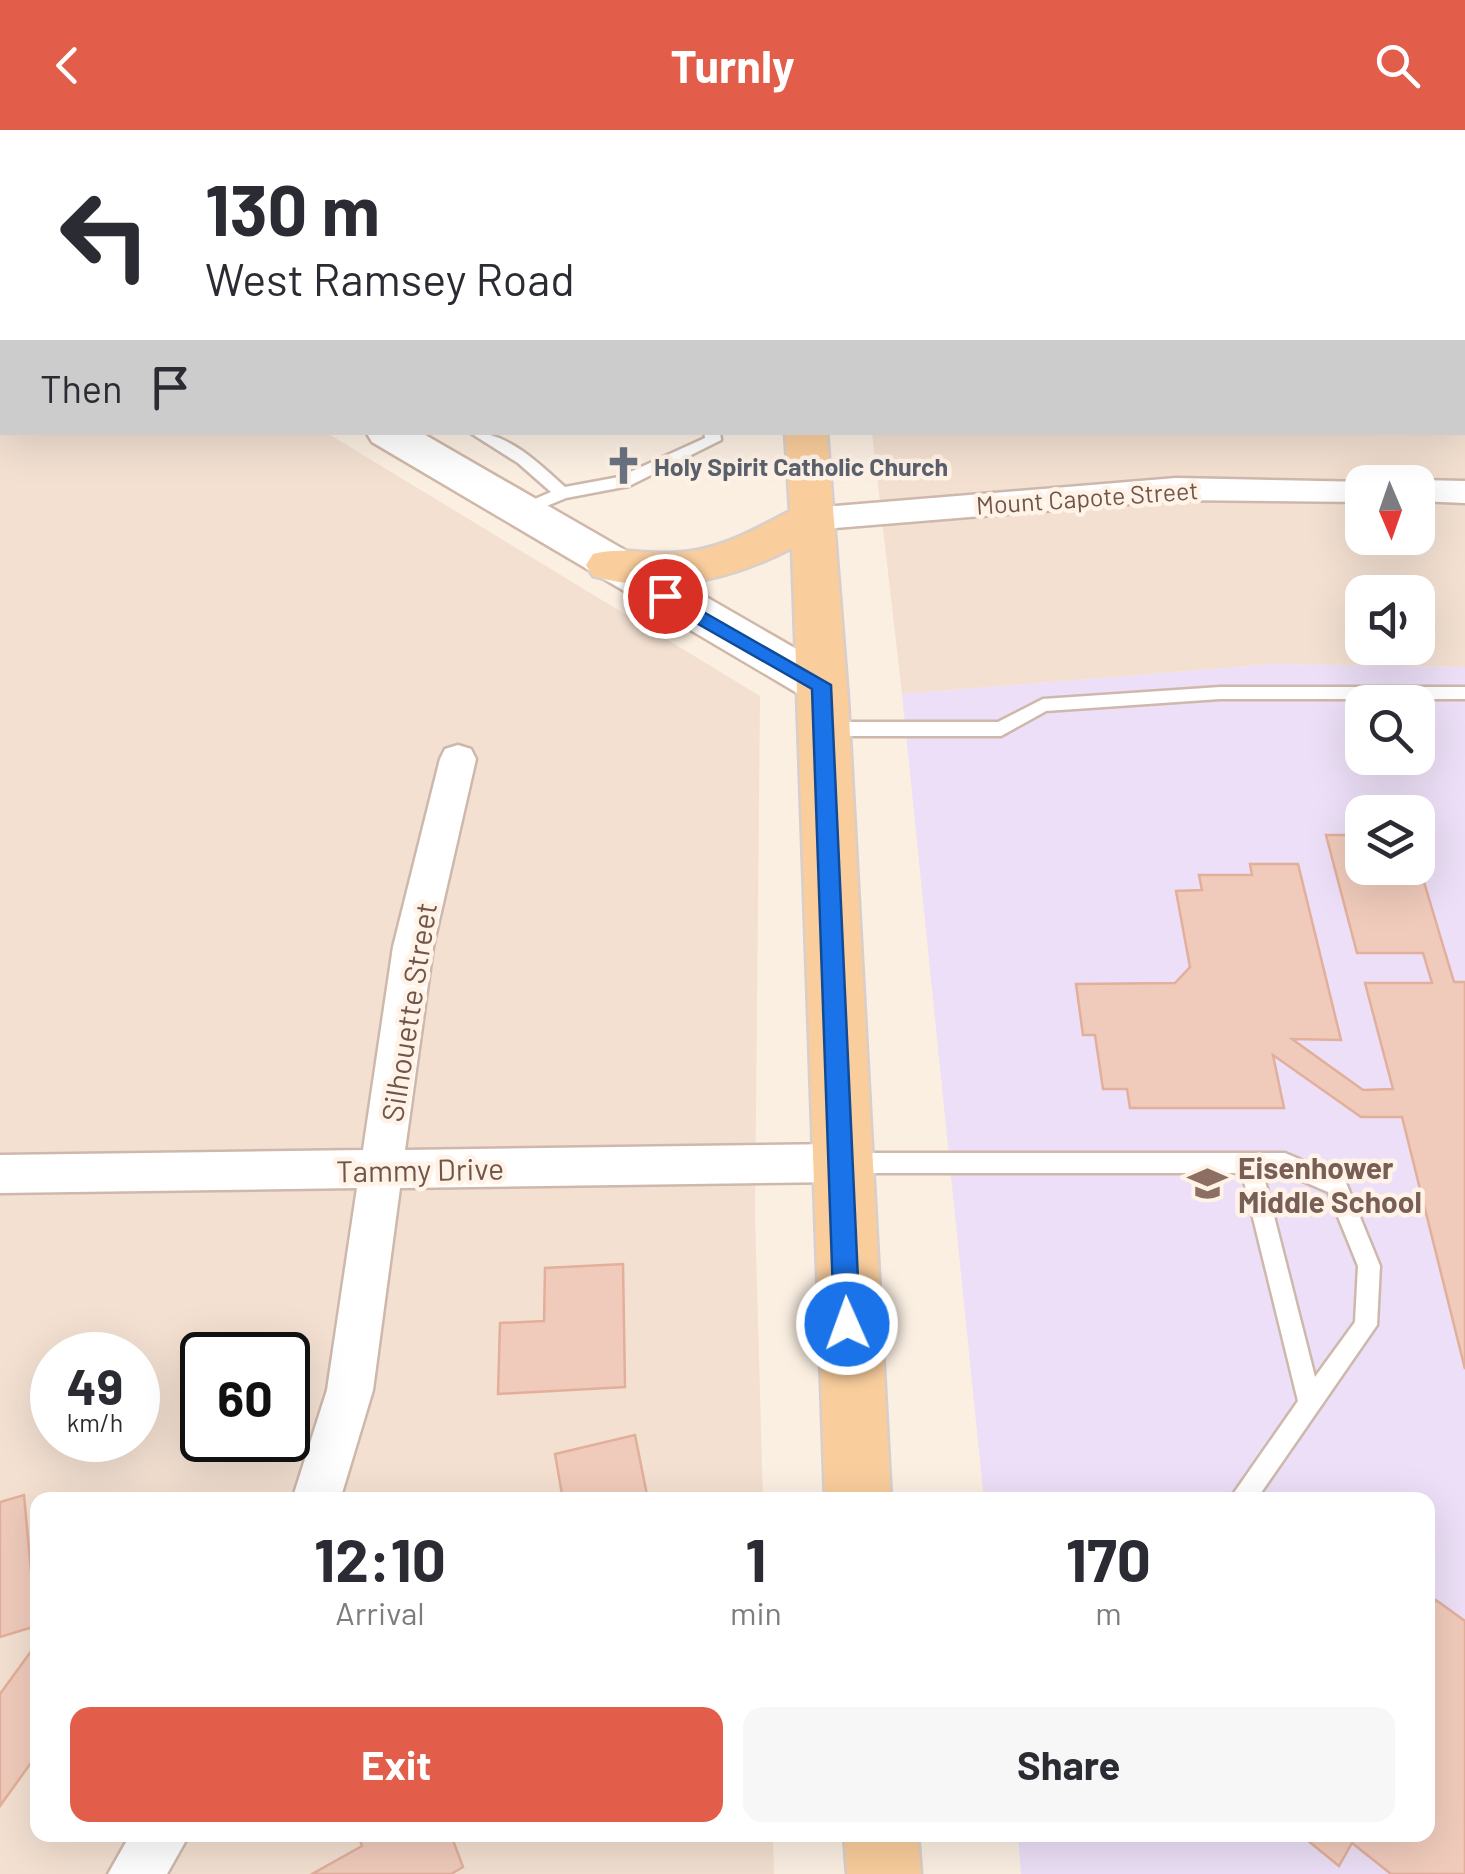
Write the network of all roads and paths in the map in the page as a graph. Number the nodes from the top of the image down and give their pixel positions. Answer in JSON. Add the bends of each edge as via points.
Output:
{"nodes":[{"id":1,"x":392,"y":435,"type":"edge"},
{"id":2,"x":482,"y":435,"type":"edge"},
{"id":3,"x":712,"y":435,"type":"edge"},
{"id":4,"x":806,"y":435,"type":"edge"},
{"id":5,"x":1345,"y":490,"type":"edge"},
{"id":6,"x":1435,"y":491,"type":"edge"},
{"id":7,"x":1465,"y":492,"type":"edge"},
{"id":8,"x":562,"y":494,"type":"junction"},
{"id":9,"x":520,"y":512,"type":"junction"},
{"id":10,"x":812,"y":519,"type":"junction"},
{"id":11,"x":609,"y":565,"type":"junction"},
{"id":12,"x":1465,"y":694,"type":"edge"},
{"id":13,"x":823,"y":707,"type":"junction"},
{"id":14,"x":458,"y":759,"type":"dead end"},
{"id":15,"x":1250,"y":1162,"type":"junction"},
{"id":16,"x":840,"y":1163,"type":"junction"},
{"id":17,"x":384,"y":1170,"type":"junction"},
{"id":18,"x":0,"y":1174,"type":"edge"},
{"id":19,"x":1310,"y":1403,"type":"junction"},
{"id":20,"x":318,"y":1492,"type":"edge"},
{"id":21,"x":858,"y":1492,"type":"edge"},
{"id":22,"x":1247,"y":1492,"type":"edge"},
{"id":23,"x":157,"y":1842,"type":"edge"},
{"id":24,"x":881,"y":1842,"type":"edge"},
{"id":25,"x":136,"y":1874,"type":"edge"},
{"id":26,"x":884,"y":1874,"type":"edge"}],
"edges":[{"from":1,"to":9,"type":"street"},
{"from":2,"to":8,"type":"lane","via":[[524,458]]},
{"from":3,"to":8,"type":"lane","via":[[623,482]]},
{"from":4,"to":10,"type":"main road"},
{"from":5,"to":10,"type":"street","name":"Mount Capote Street","via":[[1176,488]]},
{"from":6,"to":7,"type":"street"},
{"from":8,"to":9,"type":"lane"},
{"from":9,"to":11,"type":"street"},
{"from":10,"to":11,"type":"main road","via":[[730,562],[685,570]]},
{"from":10,"to":13,"type":"main road"},
{"from":11,"to":13,"type":"street"},
{"from":12,"to":13,"type":"lane","via":[[1220,693],[1043,705],[1001,729]]},
{"from":13,"to":16,"type":"main road"},
{"from":14,"to":17,"type":"street","name":"Silhouette Street","via":[[412,947]]},
{"from":15,"to":16,"type":"lane"},
{"from":15,"to":19,"type":"lane"},
{"from":15,"to":19,"type":"lane","via":[[1285,1163],[1336,1185],[1369,1266],[1366,1324]]},
{"from":16,"to":17,"type":"street","name":"Tammy Drive"},
{"from":16,"to":21,"type":"main road"},
{"from":17,"to":18,"type":"street","name":"Tammy Drive"},
{"from":17,"to":20,"type":"street","name":"Silhouette Street","via":[[350,1390]]},
{"from":19,"to":22,"type":"lane"},
{"from":23,"to":25,"type":"street"},
{"from":24,"to":26,"type":"main road"}]}
